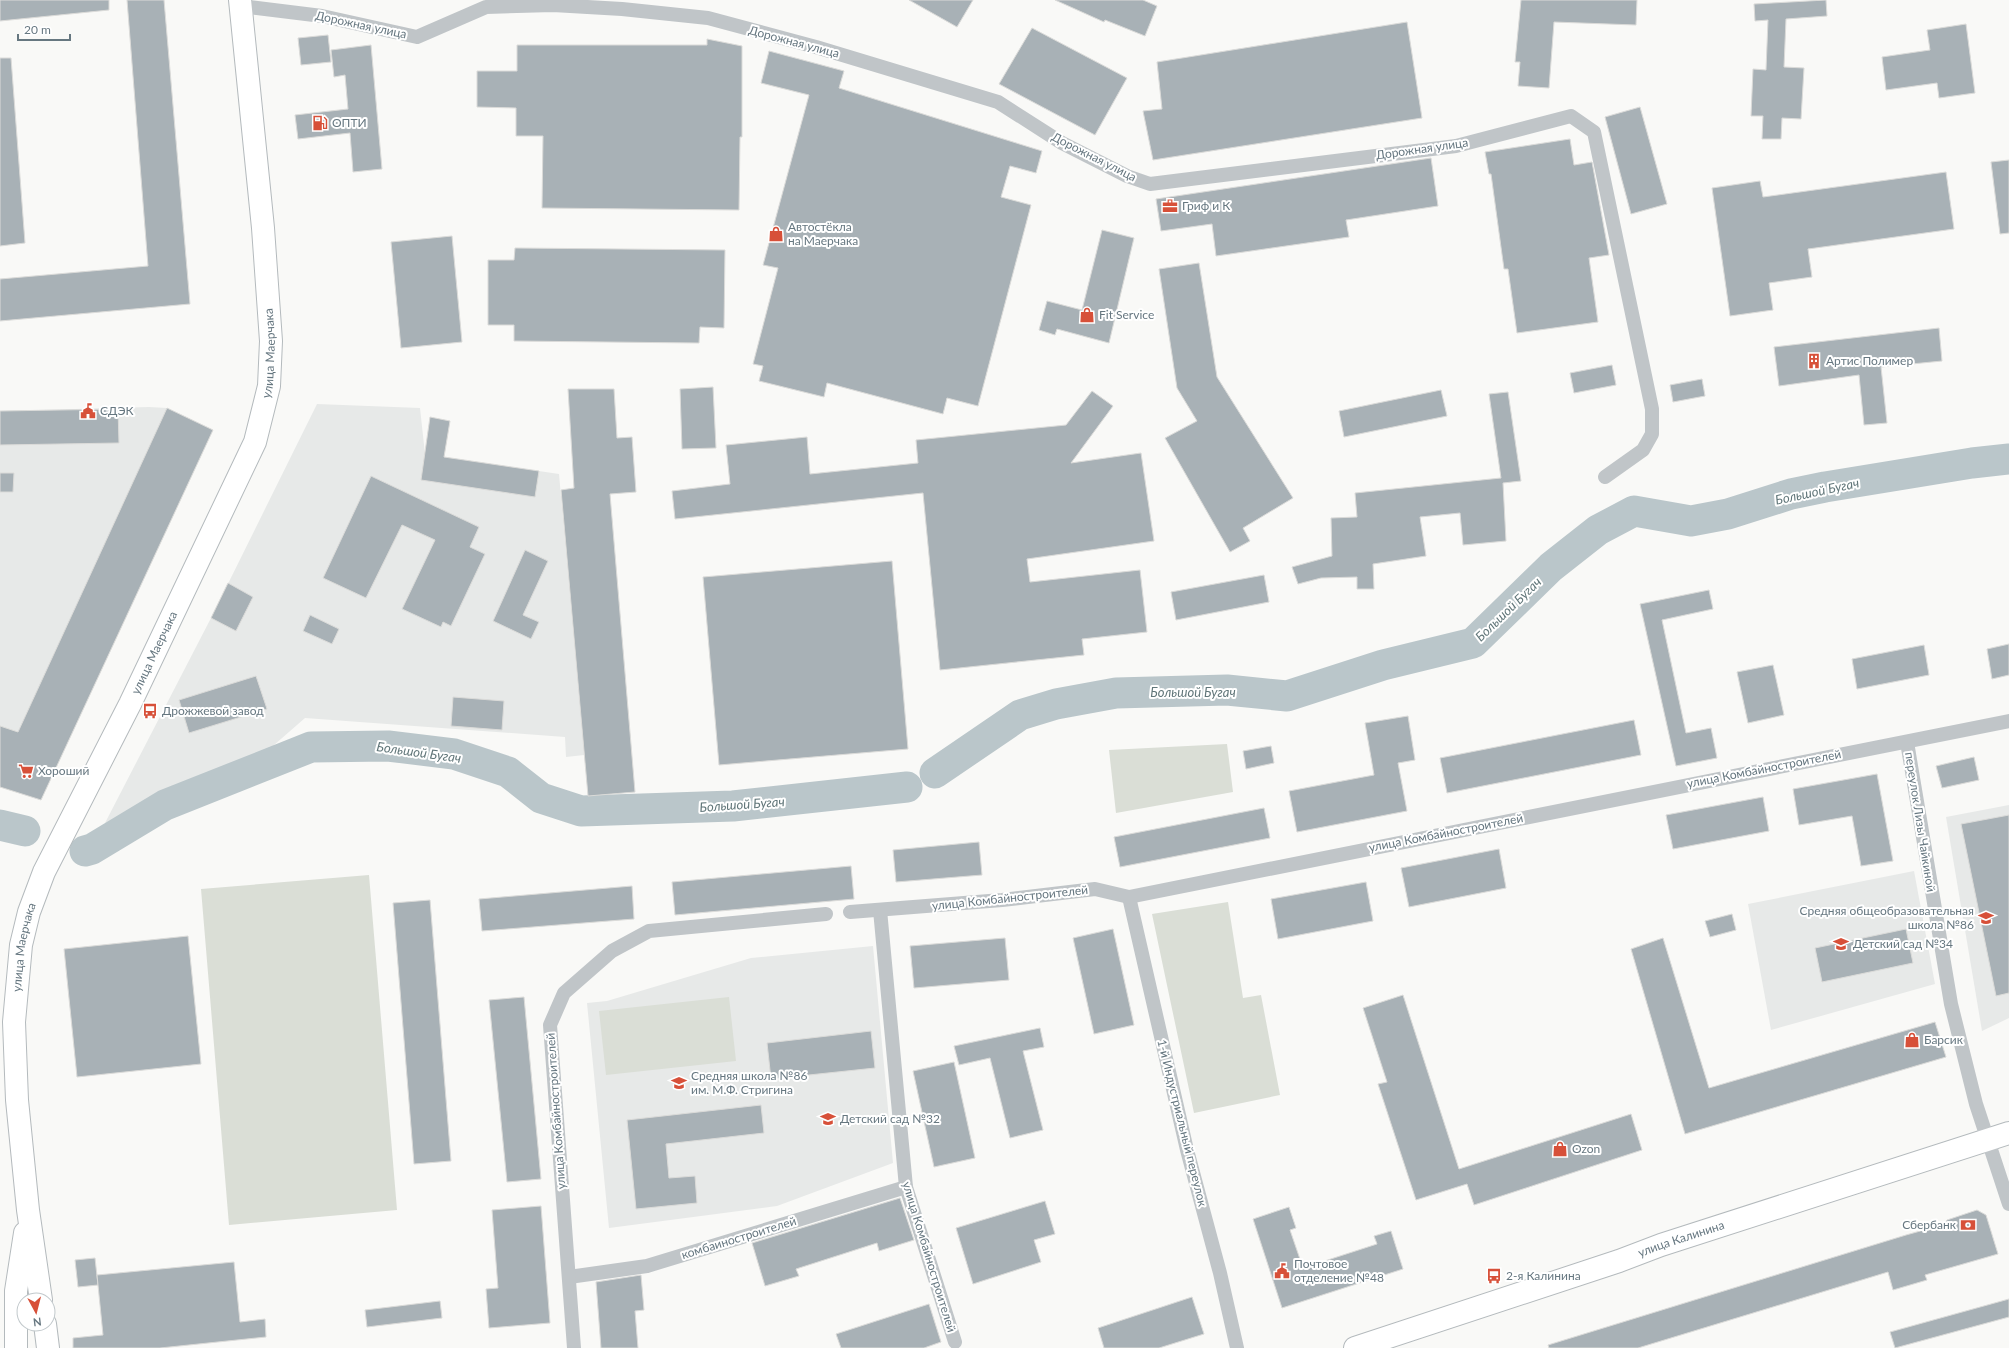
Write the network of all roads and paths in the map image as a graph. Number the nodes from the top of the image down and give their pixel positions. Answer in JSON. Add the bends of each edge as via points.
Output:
{"nodes":[{"id":1,"x":240,"y":3,"type":"edge"},
{"id":2,"x":1606,"y":477,"type":"dead end"},
{"id":3,"x":2009,"y":721,"type":"edge"},
{"id":4,"x":1907,"y":742,"type":"junction"},
{"id":5,"x":1129,"y":897,"type":"junction"},
{"id":6,"x":880,"y":910,"type":"junction"},
{"id":7,"x":850,"y":912,"type":"dead end"},
{"id":8,"x":826,"y":914,"type":"dead end"},
{"id":9,"x":2009,"y":1133,"type":"edge"},
{"id":10,"x":1989,"y":1141,"type":"junction"},
{"id":11,"x":906,"y":1187,"type":"junction"},
{"id":12,"x":2009,"y":1204,"type":"edge"},
{"id":13,"x":28,"y":1210,"type":"junction"},
{"id":14,"x":569,"y":1277,"type":"junction"},
{"id":15,"x":40,"y":1292,"type":"edge"},
{"id":16,"x":46,"y":1332,"type":"edge"},
{"id":17,"x":955,"y":1342,"type":"dead end"},
{"id":18,"x":16,"y":1348,"type":"edge"},
{"id":19,"x":48,"y":1348,"type":"edge"},
{"id":20,"x":574,"y":1348,"type":"edge"},
{"id":21,"x":1237,"y":1348,"type":"edge"},
{"id":22,"x":1355,"y":1348,"type":"edge"}],
"edges":[{"from":1,"to":2,"type":"street","name":"Дорожная улица","via":[[322,16],[417,37],[486,7],[553,5],[708,18],[816,47],[998,102],[1062,143],[1127,176],[1150,184],[1456,146],[1571,116],[1594,132],[1652,409],[1652,434],[1643,450]]},
{"from":1,"to":13,"type":"main road","name":"улица Маерчака","via":[[263,228],[271,341],[269,386],[252,449],[130,704],[44,872],[29,912],[21,944],[14,1022],[17,1100]]},
{"from":3,"to":4,"type":"street","name":"улица Комбайностроителей"},
{"from":4,"to":5,"type":"street","name":"улица Комбайностроителей"},
{"from":4,"to":10,"type":"street","name":"переулок Лизы Чайкиной","via":[[1950,1004],[1976,1104]]},
{"from":5,"to":6,"type":"street","name":"улица Комбайностроителей","via":[[1095,889]]},
{"from":5,"to":21,"type":"street","name":"1-й Индустриальный переулок","via":[[1186,1150],[1220,1273]]},
{"from":6,"to":7,"type":"street","name":"улица Комбайностроителей"},
{"from":6,"to":11,"type":"street","name":"улица Комбайностроителей"},
{"from":8,"to":14,"type":"street","name":"улица Комбайностроителей","via":[[649,931],[612,951],[564,993],[550,1025]]},
{"from":9,"to":10,"type":"main road","name":"улица Калинина"},
{"from":10,"to":12,"type":"street","name":"переулок Лизы Чайкиной"},
{"from":10,"to":22,"type":"main road","name":"улица Калинина","via":[[1661,1245],[1620,1261]]},
{"from":11,"to":14,"type":"street","name":"комбаиностроителей","via":[[647,1266]]},
{"from":11,"to":17,"type":"street","name":"улица Комбайностроителей"},
{"from":13,"to":15,"type":"main road","name":"улица Маерчака"},
{"from":13,"to":18,"type":"main road","via":[[16,1291]]},
{"from":14,"to":20,"type":"street","name":"улица Комбайностроителей"},
{"from":16,"to":19,"type":"main road"}]}
